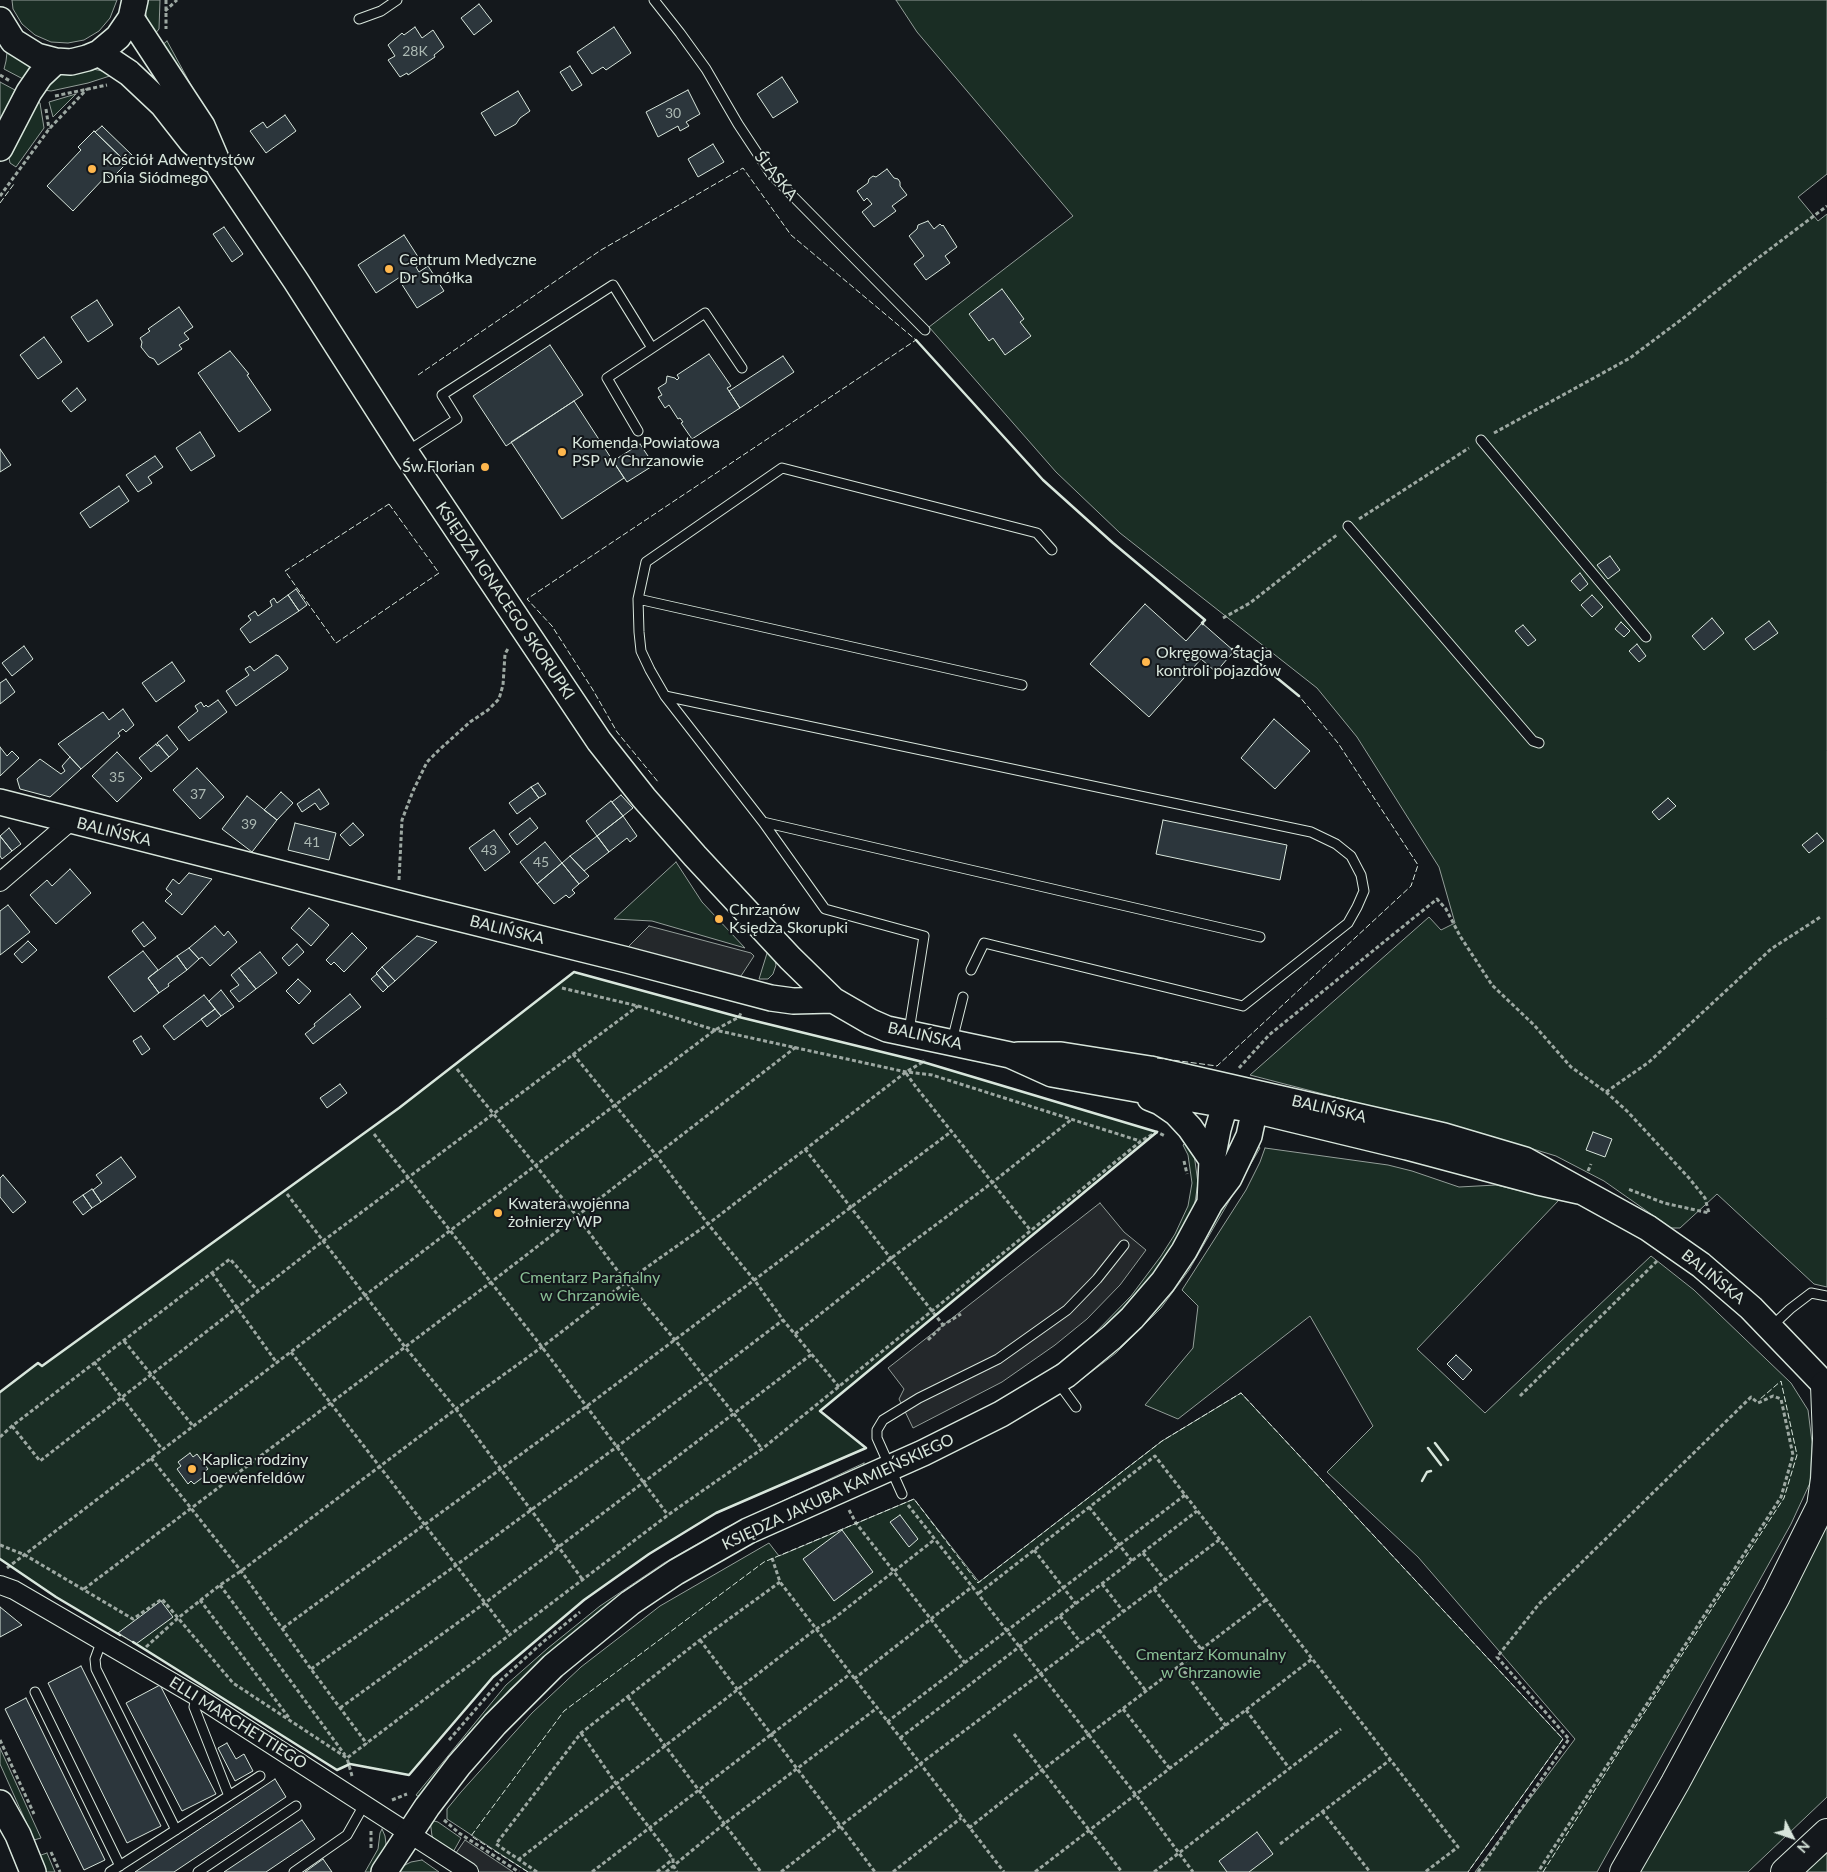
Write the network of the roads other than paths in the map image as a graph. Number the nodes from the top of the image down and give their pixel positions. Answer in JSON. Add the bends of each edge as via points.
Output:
{"nodes":[{"id":1,"x":396,"y":0,"type":"edge"},
{"id":2,"x":654,"y":0,"type":"edge"},
{"id":3,"x":133,"y":9,"type":"edge"},
{"id":4,"x":359,"y":19,"type":"dead end"},
{"id":5,"x":0,"y":20,"type":"edge"},
{"id":6,"x":99,"y":53,"type":"junction"},
{"id":7,"x":56,"y":62,"type":"junction"},
{"id":8,"x":0,"y":148,"type":"edge"},
{"id":9,"x":220,"y":168,"type":"junction"},
{"id":10,"x":925,"y":330,"type":"dead end"},
{"id":11,"x":652,"y":348,"type":"junction"},
{"id":12,"x":742,"y":368,"type":"dead end"},
{"id":13,"x":638,"y":431,"type":"dead end"},
{"id":14,"x":1482,"y":440,"type":"road end"},
{"id":15,"x":406,"y":452,"type":"junction"},
{"id":16,"x":1348,"y":526,"type":"road end"},
{"id":17,"x":1052,"y":550,"type":"dead end"},
{"id":18,"x":638,"y":599,"type":"junction"},
{"id":19,"x":1646,"y":638,"type":"dead end"},
{"id":20,"x":1022,"y":685,"type":"dead end"},
{"id":21,"x":665,"y":696,"type":"junction"},
{"id":22,"x":1539,"y":743,"type":"dead end"},
{"id":23,"x":0,"y":802,"type":"edge"},
{"id":24,"x":71,"y":821,"type":"junction"},
{"id":25,"x":763,"y":822,"type":"junction"},
{"id":26,"x":0,"y":882,"type":"edge"},
{"id":27,"x":1260,"y":937,"type":"dead end"},
{"id":28,"x":783,"y":950,"type":"junction"},
{"id":29,"x":971,"y":970,"type":"dead end"},
{"id":30,"x":963,"y":998,"type":"dead end"},
{"id":31,"x":751,"y":1000,"type":"junction"},
{"id":32,"x":833,"y":1000,"type":"junction"},
{"id":33,"x":908,"y":1033,"type":"junction"},
{"id":34,"x":952,"y":1042,"type":"junction"},
{"id":35,"x":1010,"y":1055,"type":"junction"},
{"id":36,"x":1129,"y":1089,"type":"junction"},
{"id":37,"x":1228,"y":1096,"type":"junction"},
{"id":38,"x":1256,"y":1102,"type":"junction"},
{"id":39,"x":1212,"y":1160,"type":"junction"},
{"id":40,"x":1210,"y":1204,"type":"junction"},
{"id":41,"x":1124,"y":1246,"type":"dead end"},
{"id":42,"x":1827,"y":1296,"type":"edge"},
{"id":43,"x":1771,"y":1328,"type":"junction"},
{"id":44,"x":1057,"y":1380,"type":"junction"},
{"id":45,"x":1826,"y":1386,"type":"edge"},
{"id":46,"x":1076,"y":1406,"type":"dead end"},
{"id":47,"x":889,"y":1467,"type":"junction"},
{"id":48,"x":902,"y":1494,"type":"road end"},
{"id":49,"x":1824,"y":1503,"type":"edge"},
{"id":50,"x":4,"y":1586,"type":"edge"},
{"id":51,"x":102,"y":1640,"type":"junction"},
{"id":52,"x":35,"y":1692,"type":"dead end"},
{"id":53,"x":196,"y":1696,"type":"junction"},
{"id":54,"x":260,"y":1776,"type":"dead end"},
{"id":55,"x":229,"y":1796,"type":"junction"},
{"id":56,"x":0,"y":1803,"type":"edge"},
{"id":57,"x":296,"y":1806,"type":"dead end"},
{"id":58,"x":370,"y":1809,"type":"junction"},
{"id":59,"x":0,"y":1818,"type":"edge"},
{"id":60,"x":176,"y":1830,"type":"junction"},
{"id":61,"x":1827,"y":1833,"type":"edge"},
{"id":62,"x":408,"y":1834,"type":"junction"},
{"id":63,"x":378,"y":1862,"type":"edge"},
{"id":64,"x":120,"y":1866,"type":"junction"},
{"id":65,"x":24,"y":1872,"type":"edge"},
{"id":66,"x":33,"y":1872,"type":"edge"},
{"id":67,"x":110,"y":1872,"type":"edge"},
{"id":68,"x":198,"y":1872,"type":"edge"},
{"id":69,"x":294,"y":1872,"type":"edge"},
{"id":70,"x":469,"y":1872,"type":"edge"},
{"id":71,"x":1624,"y":1872,"type":"edge"},
{"id":72,"x":1785,"y":1872,"type":"edge"}],
"edges":[{"from":1,"to":4,"type":"lane","via":[[381,11]]},
{"from":2,"to":10,"type":"lane","name":"ŚLĄSKA","via":[[706,69],[771,174]]},
{"from":3,"to":6,"type":"main road","via":[[118,37]]},
{"from":3,"to":9,"type":"main road","name":"KSIĘDZA IGNACEGO SKORUPKI","via":[[202,126]]},
{"from":5,"to":7,"type":"main road","via":[[13,41],[37,56]]},
{"from":6,"to":7,"type":"main road","via":[[79,60]]},
{"from":6,"to":9,"type":"main road","name":"KSIĘDZA IGNACEGO SKORUPKI","via":[[136,80]]},
{"from":7,"to":8,"type":"main road","via":[[40,76],[29,92]]},
{"from":9,"to":15,"type":"main road","name":"KSIĘDZA IGNACEGO SKORUPKI"},
{"from":11,"to":12,"type":"lane","via":[[705,313]]},
{"from":11,"to":13,"type":"lane","via":[[607,378]]},
{"from":11,"to":15,"type":"lane","via":[[613,285],[442,395],[457,419]]},
{"from":14,"to":19,"type":"lane"},
{"from":15,"to":28,"type":"main road","name":"KSIĘDZA IGNACEGO SKORUPKI","via":[[599,741],[695,856]]},
{"from":16,"to":22,"type":"lane","via":[[1533,742]]},
{"from":17,"to":18,"type":"lane","via":[[1037,533],[782,468],[646,562]]},
{"from":18,"to":20,"type":"lane"},
{"from":18,"to":21,"type":"lane","via":[[641,651]]},
{"from":21,"to":25,"type":"lane"},
{"from":21,"to":29,"type":"lane","via":[[1311,832],[1336,844],[1351,856],[1361,875],[1364,891],[1348,923],[1243,1006],[984,943]]},
{"from":23,"to":24,"type":"main road","name":"BALIŃSKA"},
{"from":24,"to":26,"type":"street"},
{"from":24,"to":31,"type":"main road","name":"BALIŃSKA","via":[[628,960]]},
{"from":25,"to":27,"type":"lane"},
{"from":25,"to":33,"type":"lane","via":[[825,909],[924,936]]},
{"from":28,"to":31,"type":"main road","via":[[787,961],[784,978]]},
{"from":28,"to":32,"type":"main road","name":"KSIĘDZA IGNACEGO SKORUPKI"},
{"from":30,"to":34,"type":"lane"},
{"from":31,"to":32,"type":"main road","name":"BALIŃSKA"},
{"from":32,"to":33,"type":"main road","name":"BALIŃSKA","via":[[871,1022]]},
{"from":33,"to":34,"type":"main road","name":"BALIŃSKA"},
{"from":34,"to":35,"type":"main road","name":"BALIŃSKA"},
{"from":35,"to":36,"type":"main road","name":"BALIŃSKA","via":[[1052,1074]]},
{"from":35,"to":37,"type":"main road","name":"BALIŃSKA","via":[[1061,1055],[1150,1069]]},
{"from":36,"to":37,"type":"main road","name":"BALIŃSKA"},
{"from":36,"to":39,"type":"main road","via":[[1160,1102],[1176,1113]]},
{"from":37,"to":38,"type":"main road","name":"BALIŃSKA"},
{"from":37,"to":39,"type":"main road","name":"KSIĘDZA JAKUBA KAMIEŃSKIEGO"},
{"from":38,"to":40,"type":"main road","name":"KSIĘDZA JAKUBA KAMIEŃSKIEGO","via":[[1242,1153]]},
{"from":38,"to":43,"type":"main road","name":"BALIŃSKA","via":[[1407,1147],[1579,1190],[1672,1244],[1718,1278]]},
{"from":39,"to":40,"type":"main road","name":"KSIĘDZA JAKUBA KAMIEŃSKIEGO"},
{"from":40,"to":44,"type":"main road","name":"KSIĘDZA JAKUBA KAMIEŃSKIEGO","via":[[1180,1257],[1149,1300],[1112,1337]]},
{"from":41,"to":47,"type":"lane","via":[[1098,1279],[1067,1310],[998,1359],[919,1398],[883,1420],[877,1430],[877,1438]]},
{"from":42,"to":43,"type":"lane","via":[[1811,1293]]},
{"from":43,"to":45,"type":"main road","name":"BALIŃSKA"},
{"from":44,"to":46,"type":"lane"},
{"from":44,"to":47,"type":"main road","name":"KSIĘDZA JAKUBA KAMIEŃSKIEGO","via":[[1001,1414]]},
{"from":45,"to":49,"type":"highway"},
{"from":47,"to":48,"type":"lane"},
{"from":47,"to":62,"type":"main road","name":"KSIĘDZA JAKUBA KAMIEŃSKIEGO","via":[[732,1540],[660,1583],[608,1620],[515,1702],[459,1765]]},
{"from":49,"to":71,"type":"highway"},
{"from":50,"to":51,"type":"street","name":"ELLI MARCHETTIEGO"},
{"from":51,"to":53,"type":"street","name":"ELLI MARCHETTIEGO"},
{"from":51,"to":60,"type":"lane","via":[[95,1660],[96,1669]]},
{"from":52,"to":64,"type":"lane"},
{"from":53,"to":55,"type":"lane","via":[[194,1707]]},
{"from":53,"to":58,"type":"street","name":"ELLI MARCHETTIEGO"},
{"from":54,"to":55,"type":"lane"},
{"from":55,"to":60,"type":"lane"},
{"from":56,"to":66,"type":"main road"},
{"from":57,"to":68,"type":"lane"},
{"from":58,"to":62,"type":"street","name":"ELLI MARCHETTIEGO"},
{"from":58,"to":69,"type":"lane","via":[[347,1835]]},
{"from":59,"to":65,"type":"main road"},
{"from":60,"to":64,"type":"lane"},
{"from":61,"to":72,"type":"highway"},
{"from":62,"to":63,"type":"main road","name":"KSIĘDZA JAKUBA KAMIEŃSKIEGO"},
{"from":62,"to":70,"type":"street","name":"ELLI MARCHETTIEGO"},
{"from":64,"to":67,"type":"lane"}]}
